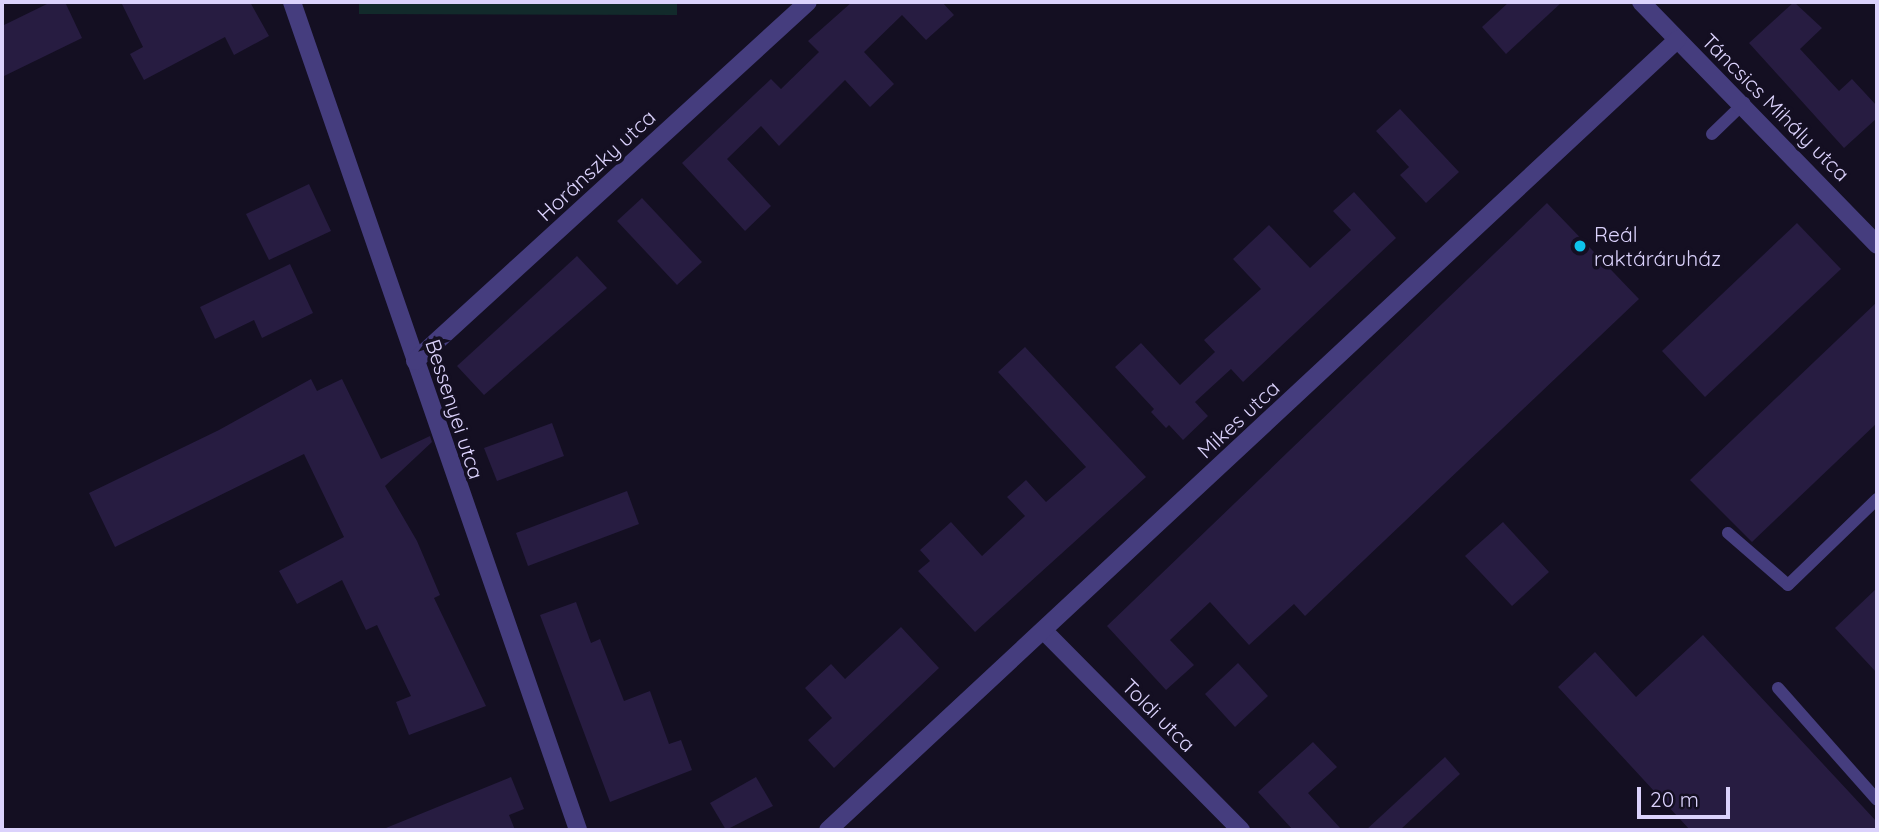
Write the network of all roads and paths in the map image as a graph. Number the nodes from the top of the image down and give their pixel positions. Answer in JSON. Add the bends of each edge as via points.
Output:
{"nodes":[{"id":1,"x":292,"y":2,"type":"edge"},
{"id":2,"x":808,"y":2,"type":"edge"},
{"id":3,"x":1641,"y":2,"type":"edge"},
{"id":4,"x":1677,"y":40,"type":"junction"},
{"id":5,"x":1744,"y":103,"type":"junction"},
{"id":6,"x":1712,"y":134,"type":"dead end"},
{"id":7,"x":1877,"y":245,"type":"edge"},
{"id":8,"x":415,"y":361,"type":"junction"},
{"id":9,"x":1877,"y":499,"type":"edge"},
{"id":10,"x":1728,"y":533,"type":"dead end"},
{"id":11,"x":1044,"y":631,"type":"junction"},
{"id":12,"x":1778,"y":688,"type":"dead end"},
{"id":13,"x":1877,"y":800,"type":"edge"},
{"id":14,"x":578,"y":830,"type":"edge"},
{"id":15,"x":828,"y":830,"type":"edge"},
{"id":16,"x":1241,"y":830,"type":"edge"}],
"edges":[{"from":1,"to":8,"type":"street","name":"Bessenyei utca"},
{"from":2,"to":8,"type":"street","name":"Horánszky utca"},
{"from":3,"to":4,"type":"street","name":"Táncsics Mihály utca"},
{"from":4,"to":5,"type":"street","name":"Táncsics Mihály utca"},
{"from":4,"to":11,"type":"street","name":"Mikes utca"},
{"from":5,"to":6,"type":"lane"},
{"from":5,"to":7,"type":"street","name":"Táncsics Mihály utca"},
{"from":8,"to":14,"type":"street","name":"Bessenyei utca"},
{"from":9,"to":10,"type":"lane","via":[[1788,585]]},
{"from":11,"to":15,"type":"street","name":"Mikes utca"},
{"from":11,"to":16,"type":"street","name":"Toldi utca"},
{"from":12,"to":13,"type":"lane"}]}
